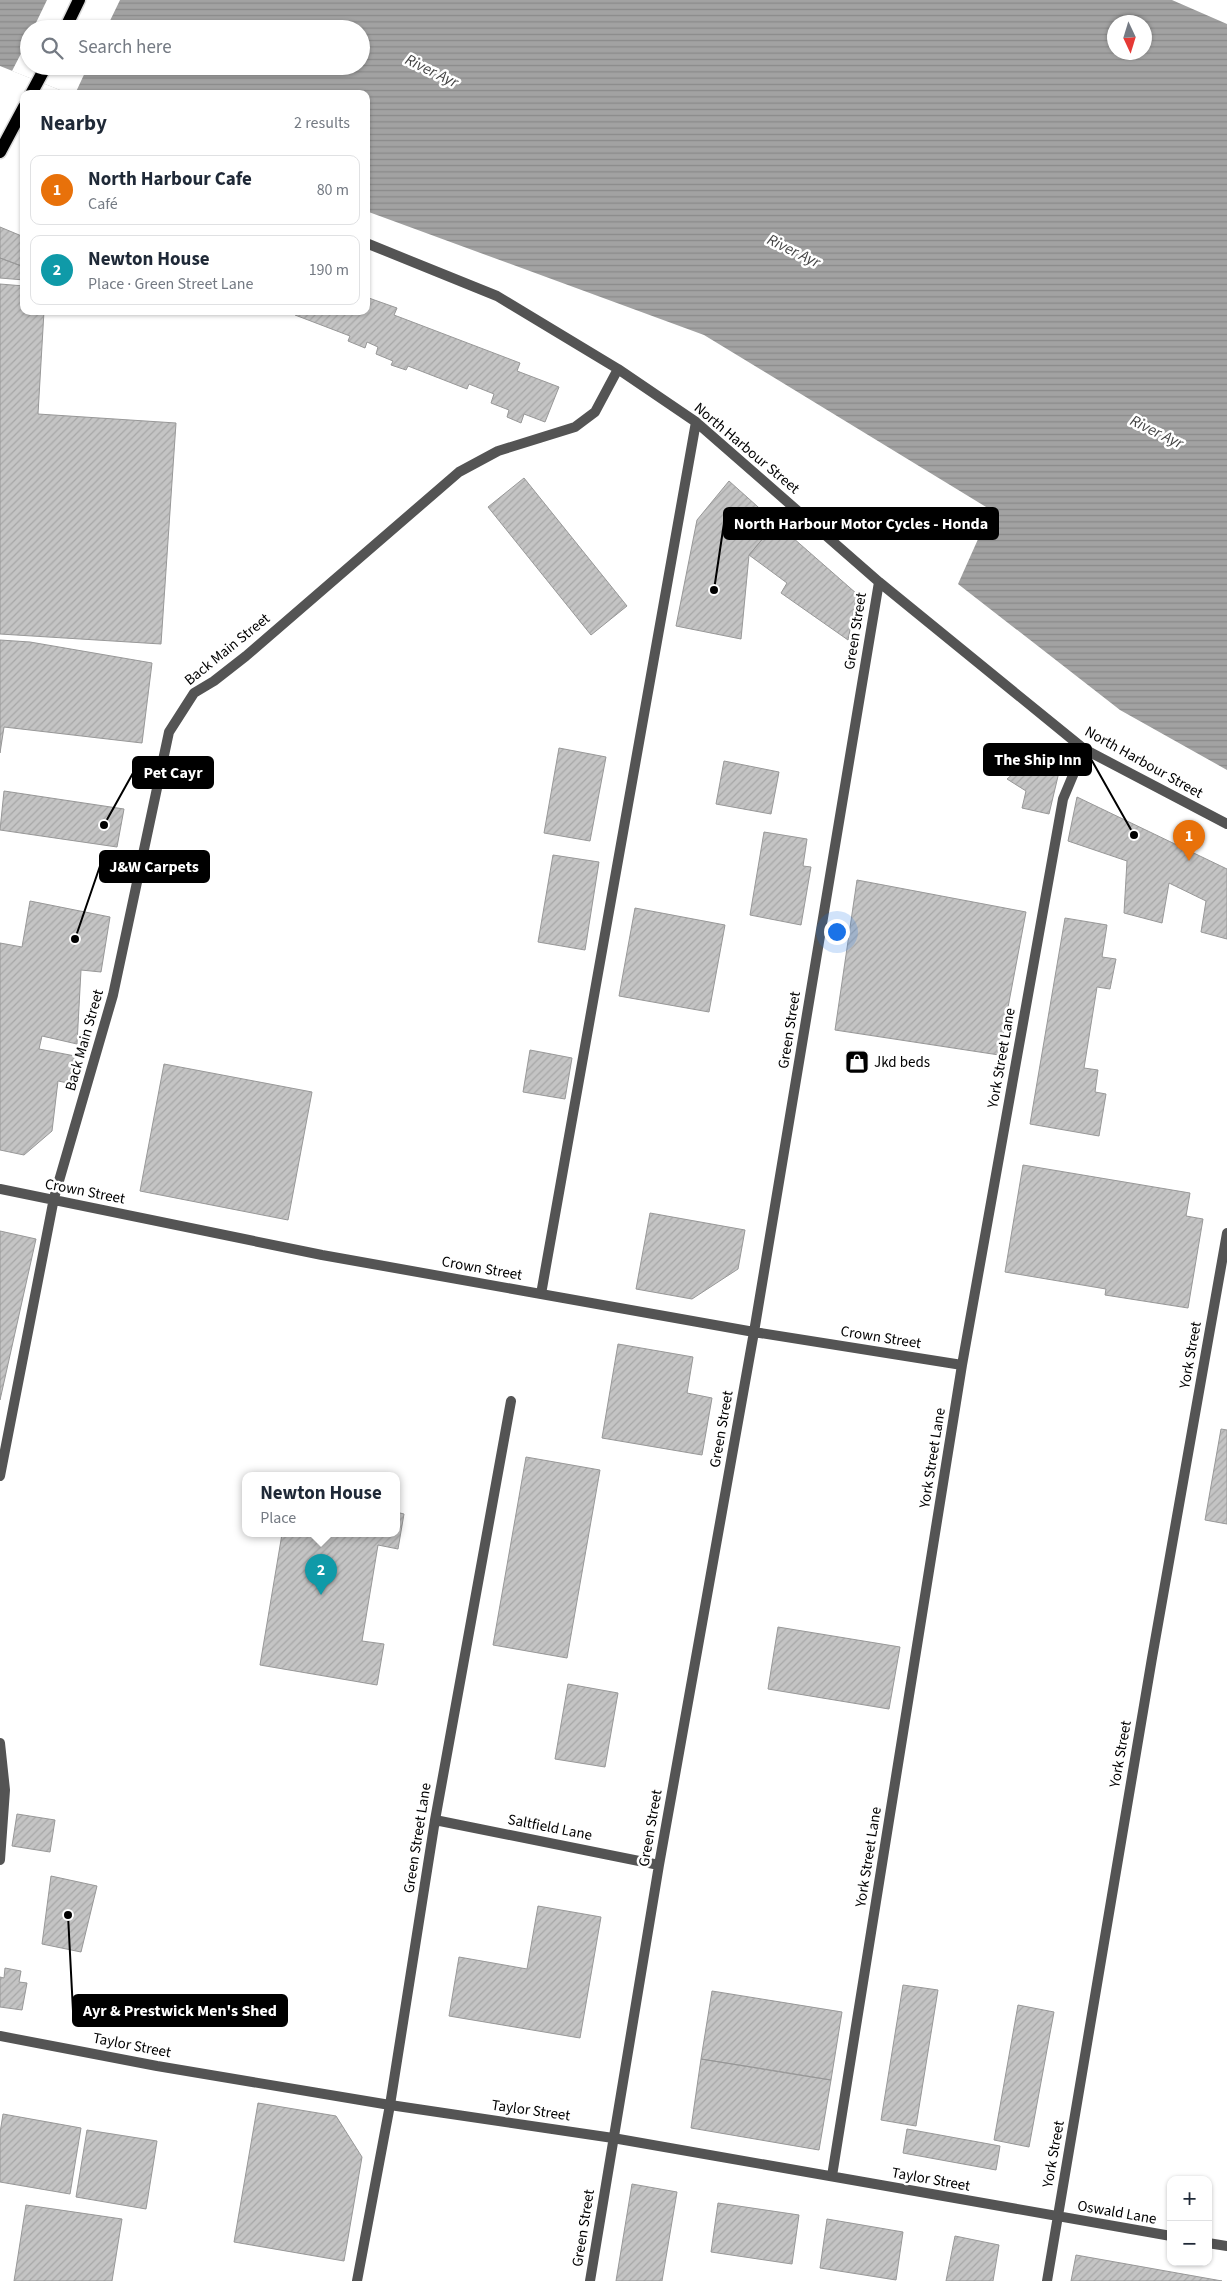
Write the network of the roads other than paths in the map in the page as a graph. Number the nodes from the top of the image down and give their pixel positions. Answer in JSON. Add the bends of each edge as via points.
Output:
{"nodes":[{"id":1,"x":79,"y":0,"type":"edge"},
{"id":2,"x":69,"y":20,"type":"edge"},
{"id":3,"x":41,"y":75,"type":"edge"},
{"id":4,"x":34,"y":90,"type":"edge"},
{"id":5,"x":20,"y":114,"type":"edge"},
{"id":6,"x":0,"y":152,"type":"edge"},
{"id":7,"x":370,"y":245,"type":"edge"},
{"id":8,"x":618,"y":369,"type":"junction"},
{"id":9,"x":696,"y":422,"type":"junction"},
{"id":10,"x":878,"y":582,"type":"junction"},
{"id":11,"x":1084,"y":749,"type":"junction"},
{"id":12,"x":1227,"y":824,"type":"edge"},
{"id":13,"x":0,"y":1189,"type":"edge"},
{"id":14,"x":54,"y":1198,"type":"junction"},
{"id":15,"x":1227,"y":1236,"type":"edge"},
{"id":16,"x":541,"y":1294,"type":"junction"},
{"id":17,"x":754,"y":1332,"type":"junction"},
{"id":18,"x":962,"y":1365,"type":"junction"},
{"id":19,"x":511,"y":1401,"type":"dead end"},
{"id":20,"x":0,"y":1476,"type":"edge"},
{"id":21,"x":0,"y":1743,"type":"edge"},
{"id":22,"x":435,"y":1820,"type":"junction"},
{"id":23,"x":0,"y":1860,"type":"edge"},
{"id":24,"x":659,"y":1865,"type":"junction"},
{"id":25,"x":0,"y":2036,"type":"edge"},
{"id":26,"x":390,"y":2105,"type":"junction"},
{"id":27,"x":614,"y":2138,"type":"junction"},
{"id":28,"x":832,"y":2176,"type":"junction"},
{"id":29,"x":1057,"y":2216,"type":"junction"},
{"id":30,"x":1167,"y":2235,"type":"edge"},
{"id":31,"x":1212,"y":2244,"type":"edge"},
{"id":32,"x":1227,"y":2246,"type":"edge"},
{"id":33,"x":357,"y":2281,"type":"edge"},
{"id":34,"x":590,"y":2281,"type":"edge"},
{"id":35,"x":1047,"y":2281,"type":"edge"}],
"edges":[{"from":1,"to":2,"type":"main road"},
{"from":3,"to":4,"type":"main road"},
{"from":5,"to":6,"type":"main road"},
{"from":7,"to":8,"type":"street","name":"North Harbour Street","via":[[497,296]]},
{"from":8,"to":9,"type":"street","name":"North Harbour Street"},
{"from":8,"to":14,"type":"street","name":"Back Main Street","via":[[595,412],[575,426],[498,451],[459,472],[246,656],[194,693],[169,732],[113,996]]},
{"from":9,"to":10,"type":"street","name":"North Harbour Street"},
{"from":9,"to":16,"type":"street"},
{"from":10,"to":11,"type":"street","name":"North Harbour Street"},
{"from":10,"to":17,"type":"street","name":"Green Street"},
{"from":11,"to":12,"type":"street","name":"North Harbour Street"},
{"from":11,"to":18,"type":"street","name":"York Street Lane","via":[[1063,799]]},
{"from":13,"to":14,"type":"street","name":"Crown Street"},
{"from":14,"to":16,"type":"street","name":"Crown Street","via":[[322,1255]]},
{"from":14,"to":20,"type":"street","name":"Back Main Street"},
{"from":15,"to":29,"type":"street","name":"York Street"},
{"from":16,"to":17,"type":"street","name":"Crown Street"},
{"from":17,"to":18,"type":"street","name":"Crown Street"},
{"from":17,"to":24,"type":"street","name":"Green Street"},
{"from":18,"to":28,"type":"street","name":"York Street Lane"},
{"from":19,"to":22,"type":"street","name":"Green Street Lane"},
{"from":21,"to":23,"type":"street","via":[[6,1790]]},
{"from":22,"to":24,"type":"street","name":"Saltfield Lane"},
{"from":22,"to":26,"type":"street","name":"Green Street Lane"},
{"from":24,"to":27,"type":"street","name":"Green Street"},
{"from":25,"to":26,"type":"street","name":"Taylor Street"},
{"from":26,"to":27,"type":"street","name":"Taylor Street"},
{"from":26,"to":33,"type":"street","name":"Green Street Lane"},
{"from":27,"to":28,"type":"street","name":"Taylor Street"},
{"from":27,"to":34,"type":"street","name":"Green Street"},
{"from":28,"to":29,"type":"street","name":"Taylor Street"},
{"from":29,"to":30,"type":"street","name":"Oswald Lane"},
{"from":29,"to":35,"type":"street","name":"York Street"},
{"from":31,"to":32,"type":"street"}]}
